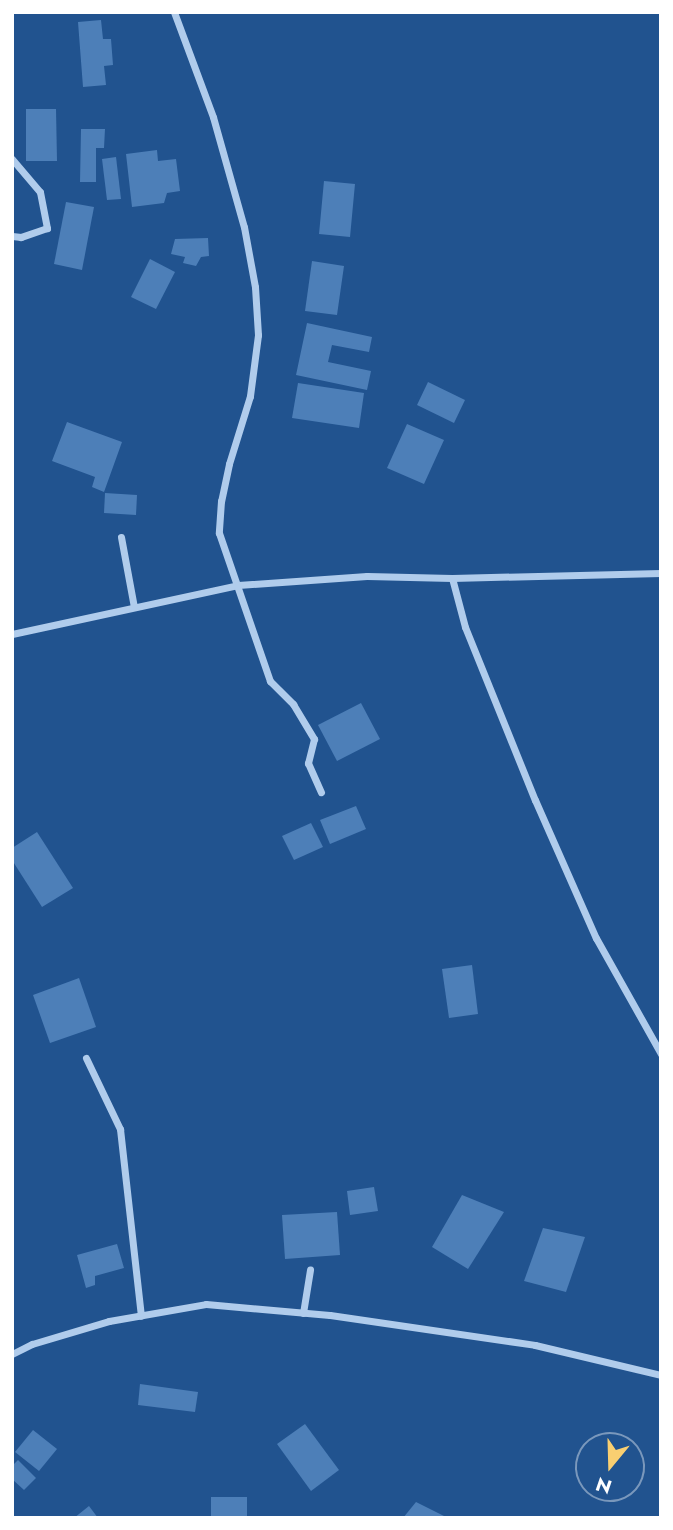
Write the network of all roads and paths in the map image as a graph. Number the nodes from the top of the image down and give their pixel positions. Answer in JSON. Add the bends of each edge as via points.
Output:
{"nodes":[{"id":1,"x":174,"y":12,"type":"edge"},
{"id":2,"x":12,"y":159,"type":"edge"},
{"id":3,"x":12,"y":236,"type":"edge"},
{"id":4,"x":121,"y":537,"type":"dead end"},
{"id":5,"x":661,"y":573,"type":"edge"},
{"id":6,"x":452,"y":578,"type":"junction"},
{"id":7,"x":238,"y":585,"type":"junction"},
{"id":8,"x":134,"y":607,"type":"junction"},
{"id":9,"x":12,"y":634,"type":"edge"},
{"id":10,"x":321,"y":792,"type":"dead end"},
{"id":11,"x":661,"y":1054,"type":"edge"},
{"id":12,"x":86,"y":1058,"type":"dead end"},
{"id":13,"x":310,"y":1270,"type":"dead end"},
{"id":14,"x":303,"y":1313,"type":"junction"},
{"id":15,"x":141,"y":1316,"type":"junction"},
{"id":16,"x":12,"y":1354,"type":"edge"},
{"id":17,"x":661,"y":1375,"type":"edge"}],
"edges":[{"from":1,"to":7,"type":"street","via":[[213,117],[256,287],[258,335],[250,396],[229,464],[219,533]]},
{"from":2,"to":3,"type":"street","via":[[40,192],[47,228]]},
{"from":4,"to":8,"type":"street"},
{"from":5,"to":6,"type":"street"},
{"from":6,"to":7,"type":"street","via":[[367,576]]},
{"from":6,"to":11,"type":"street","via":[[466,627],[535,800],[596,938]]},
{"from":7,"to":8,"type":"street"},
{"from":7,"to":10,"type":"street","via":[[270,681],[293,704],[314,739],[308,764]]},
{"from":8,"to":9,"type":"street"},
{"from":12,"to":15,"type":"street","via":[[120,1129]]},
{"from":13,"to":14,"type":"street"},
{"from":14,"to":15,"type":"street","via":[[206,1304]]},
{"from":14,"to":17,"type":"street","via":[[535,1345]]},
{"from":15,"to":16,"type":"street","via":[[32,1344]]}]}
